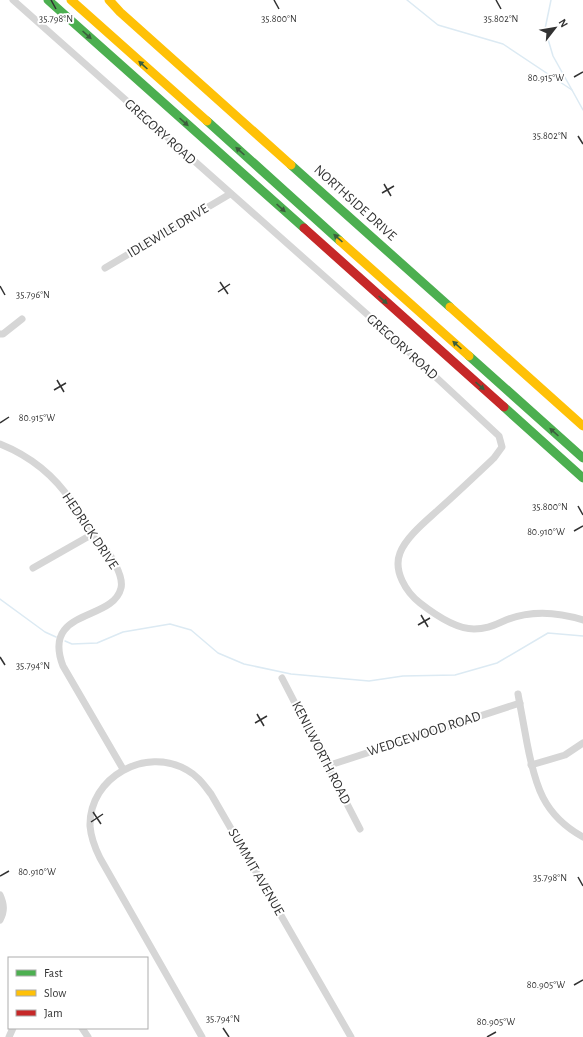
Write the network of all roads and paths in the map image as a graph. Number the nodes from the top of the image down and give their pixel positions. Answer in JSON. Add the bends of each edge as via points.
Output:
{"nodes":[{"id":1,"x":12,"y":0,"type":"edge"},
{"id":2,"x":48,"y":0,"type":"edge"},
{"id":3,"x":71,"y":0,"type":"edge"},
{"id":4,"x":108,"y":0,"type":"edge"},
{"id":5,"x":230,"y":194,"type":"junction"},
{"id":6,"x":105,"y":268,"type":"dead end"},
{"id":7,"x":22,"y":319,"type":"dead end"},
{"id":8,"x":1,"y":336,"type":"edge"},
{"id":9,"x":583,"y":426,"type":"edge"},
{"id":10,"x":0,"y":444,"type":"edge"},
{"id":11,"x":583,"y":458,"type":"edge"},
{"id":12,"x":583,"y":478,"type":"edge"},
{"id":13,"x":91,"y":535,"type":"junction"},
{"id":14,"x":33,"y":568,"type":"dead end"},
{"id":15,"x":583,"y":620,"type":"edge"},
{"id":16,"x":282,"y":678,"type":"dead end"},
{"id":17,"x":518,"y":694,"type":"dead end"},
{"id":18,"x":520,"y":703,"type":"junction"},
{"id":19,"x":583,"y":743,"type":"edge"},
{"id":20,"x":531,"y":765,"type":"junction"},
{"id":21,"x":327,"y":766,"type":"junction"},
{"id":22,"x":124,"y":769,"type":"junction"},
{"id":23,"x":360,"y":829,"type":"dead end"},
{"id":24,"x":583,"y":837,"type":"edge"},
{"id":25,"x":0,"y":895,"type":"edge"},
{"id":26,"x":0,"y":920,"type":"edge"},
{"id":27,"x":202,"y":1037,"type":"edge"},
{"id":28,"x":351,"y":1037,"type":"edge"}],
"edges":[{"from":1,"to":5,"type":"street","name":"GREGORY ROAD"},
{"from":2,"to":12,"type":"main road","one_way":true},
{"from":11,"to":3,"type":"main road","one_way":true},
{"from":4,"to":9,"type":"main road","name":"NORTHSIDE DRIVE"},
{"from":5,"to":6,"type":"street","name":"IDLEWILE DRIVE"},
{"from":5,"to":15,"type":"street","name":"GREGORY ROAD","via":[[396,340],[499,436],[502,447],[494,458],[422,524],[400,552],[399,575],[418,601],[434,614],[472,630],[490,628],[506,620],[526,615],[546,613]]},
{"from":7,"to":8,"type":"street"},
{"from":10,"to":13,"type":"street","name":"HEDRICK DRIVE","via":[[13,449],[48,473],[73,503]]},
{"from":13,"to":14,"type":"street"},
{"from":13,"to":22,"type":"street","name":"HEDRICK DRIVE","via":[[112,557],[122,586],[118,596],[111,603],[68,626],[60,640],[59,656]]},
{"from":16,"to":21,"type":"street","name":"KENILWORTH ROAD"},
{"from":17,"to":18,"type":"street"},
{"from":18,"to":20,"type":"street"},
{"from":18,"to":21,"type":"street","name":"WEDGEWOOD ROAD"},
{"from":19,"to":20,"type":"street","via":[[566,755]]},
{"from":20,"to":24,"type":"street","via":[[536,785],[545,803],[573,832]]},
{"from":21,"to":23,"type":"street","name":"KENILWORTH ROAD"},
{"from":22,"to":27,"type":"street","name":"SUMMIT AVENUE","via":[[110,779],[99,793],[92,809],[90,826],[93,843]]},
{"from":22,"to":28,"type":"street","name":"SUMMIT AVENUE","via":[[139,763],[156,761],[188,770],[201,780]]},
{"from":25,"to":26,"type":"street","via":[[4,903],[4,912]]}]}
